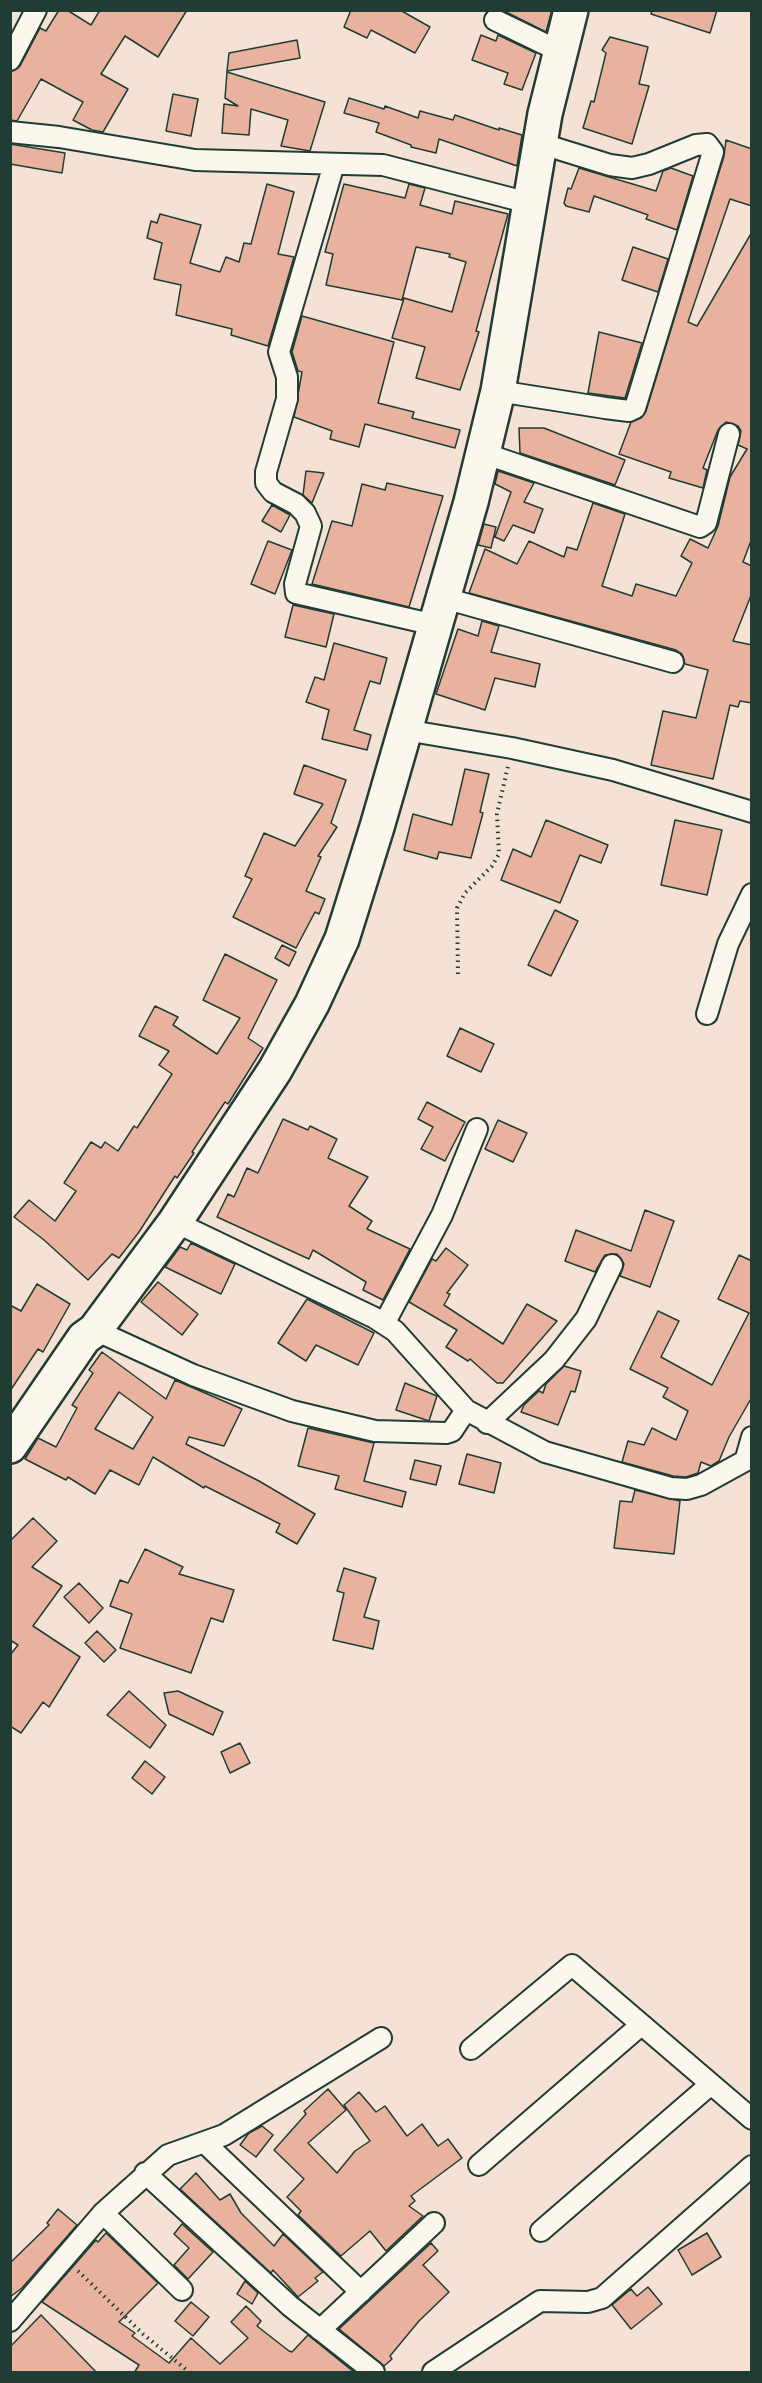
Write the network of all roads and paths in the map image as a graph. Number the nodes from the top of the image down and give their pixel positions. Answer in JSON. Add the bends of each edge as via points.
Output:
{"nodes":[{"id":1,"x":36,"y":10,"type":"edge"},
{"id":2,"x":571,"y":10,"type":"edge"},
{"id":3,"x":495,"y":20,"type":"dead end"},
{"id":4,"x":559,"y":51,"type":"junction"},
{"id":5,"x":10,"y":60,"type":"edge"},
{"id":6,"x":542,"y":131,"type":"junction"},
{"id":7,"x":10,"y":132,"type":"edge"},
{"id":8,"x":334,"y":164,"type":"junction"},
{"id":9,"x":529,"y":203,"type":"junction"},
{"id":10,"x":498,"y":391,"type":"junction"},
{"id":11,"x":729,"y":434,"type":"dead end"},
{"id":12,"x":483,"y":453,"type":"junction"},
{"id":13,"x":439,"y":612,"type":"junction"},
{"id":14,"x":673,"y":662,"type":"dead end"},
{"id":15,"x":405,"y":730,"type":"junction"},
{"id":16,"x":512,"y":748,"type":"junction"},
{"id":17,"x":752,"y":812,"type":"edge"},
{"id":18,"x":752,"y":894,"type":"edge"},
{"id":19,"x":458,"y":974,"type":"dead end"},
{"id":20,"x":707,"y":1014,"type":"dead end"},
{"id":21,"x":477,"y":1129,"type":"dead end"},
{"id":22,"x":175,"y":1222,"type":"junction"},
{"id":23,"x":612,"y":1265,"type":"dead end"},
{"id":24,"x":384,"y":1324,"type":"junction"},
{"id":25,"x":95,"y":1330,"type":"junction"},
{"id":26,"x":466,"y":1410,"type":"junction"},
{"id":27,"x":487,"y":1423,"type":"junction"},
{"id":28,"x":752,"y":1437,"type":"edge"},
{"id":29,"x":10,"y":1446,"type":"edge"},
{"id":30,"x":748,"y":1457,"type":"edge"},
{"id":31,"x":641,"y":2025,"type":"junction"},
{"id":32,"x":381,"y":2038,"type":"dead end"},
{"id":33,"x":471,"y":2049,"type":"dead end"},
{"id":34,"x":711,"y":2084,"type":"junction"},
{"id":35,"x":752,"y":2119,"type":"edge"},
{"id":36,"x":206,"y":2144,"type":"junction"},
{"id":37,"x":479,"y":2165,"type":"dead end"},
{"id":38,"x":752,"y":2166,"type":"edge"},
{"id":39,"x":146,"y":2173,"type":"junction"},
{"id":40,"x":103,"y":2213,"type":"junction"},
{"id":41,"x":434,"y":2223,"type":"dead end"},
{"id":42,"x":541,"y":2231,"type":"dead end"},
{"id":43,"x":64,"y":2259,"type":"junction"},
{"id":44,"x":182,"y":2290,"type":"dead end"},
{"id":45,"x":361,"y":2292,"type":"junction"},
{"id":46,"x":10,"y":2321,"type":"edge"},
{"id":47,"x":320,"y":2330,"type":"junction"},
{"id":48,"x":189,"y":2373,"type":"edge"},
{"id":49,"x":374,"y":2373,"type":"edge"},
{"id":50,"x":433,"y":2373,"type":"edge"}],
"edges":[{"from":1,"to":5,"type":"street"},
{"from":2,"to":4,"type":"highway"},
{"from":3,"to":4,"type":"street"},
{"from":4,"to":6,"type":"highway"},
{"from":6,"to":9,"type":"highway"},
{"from":6,"to":10,"type":"street","via":[[610,165],[632,168],[696,145],[707,144],[713,152],[635,408],[629,411]]},
{"from":7,"to":8,"type":"street","via":[[195,160]]},
{"from":8,"to":9,"type":"street","via":[[383,165]]},
{"from":8,"to":13,"type":"street","via":[[279,352],[287,399],[266,483],[273,492],[296,504],[312,526],[295,584],[296,593]]},
{"from":9,"to":10,"type":"highway"},
{"from":10,"to":12,"type":"highway"},
{"from":11,"to":12,"type":"street","via":[[706,523],[700,528]]},
{"from":12,"to":13,"type":"highway"},
{"from":13,"to":14,"type":"street"},
{"from":13,"to":15,"type":"highway"},
{"from":15,"to":16,"type":"street"},
{"from":15,"to":22,"type":"highway","via":[[353,905],[328,971],[275,1070]]},
{"from":16,"to":17,"type":"street","via":[[613,770]]},
{"from":16,"to":19,"type":"path","via":[[497,814],[498,854],[457,908]]},
{"from":18,"to":20,"type":"street","via":[[728,944]]},
{"from":21,"to":24,"type":"street","via":[[442,1215]]},
{"from":22,"to":24,"type":"street"},
{"from":22,"to":25,"type":"highway"},
{"from":23,"to":27,"type":"street","via":[[586,1319],[554,1360]]},
{"from":24,"to":26,"type":"street","via":[[395,1331]]},
{"from":25,"to":26,"type":"street","via":[[215,1383],[292,1411],[375,1431],[446,1433],[452,1431]]},
{"from":25,"to":29,"type":"highway","via":[[84,1338]]},
{"from":26,"to":27,"type":"street"},
{"from":27,"to":30,"type":"street","via":[[545,1452],[671,1488],[700,1485]]},
{"from":28,"to":30,"type":"street"},
{"from":31,"to":33,"type":"street","via":[[572,1965]]},
{"from":31,"to":34,"type":"street"},
{"from":31,"to":37,"type":"street"},
{"from":32,"to":36,"type":"street"},
{"from":34,"to":35,"type":"street"},
{"from":34,"to":42,"type":"street"},
{"from":36,"to":39,"type":"street","via":[[168,2155]]},
{"from":36,"to":45,"type":"street"},
{"from":38,"to":50,"type":"street","via":[[602,2298],[588,2302],[540,2301]]},
{"from":39,"to":40,"type":"street"},
{"from":39,"to":47,"type":"street"},
{"from":40,"to":43,"type":"street"},
{"from":40,"to":44,"type":"street"},
{"from":41,"to":45,"type":"street"},
{"from":43,"to":46,"type":"street"},
{"from":43,"to":48,"type":"path"},
{"from":45,"to":47,"type":"street"},
{"from":47,"to":49,"type":"street"}]}
